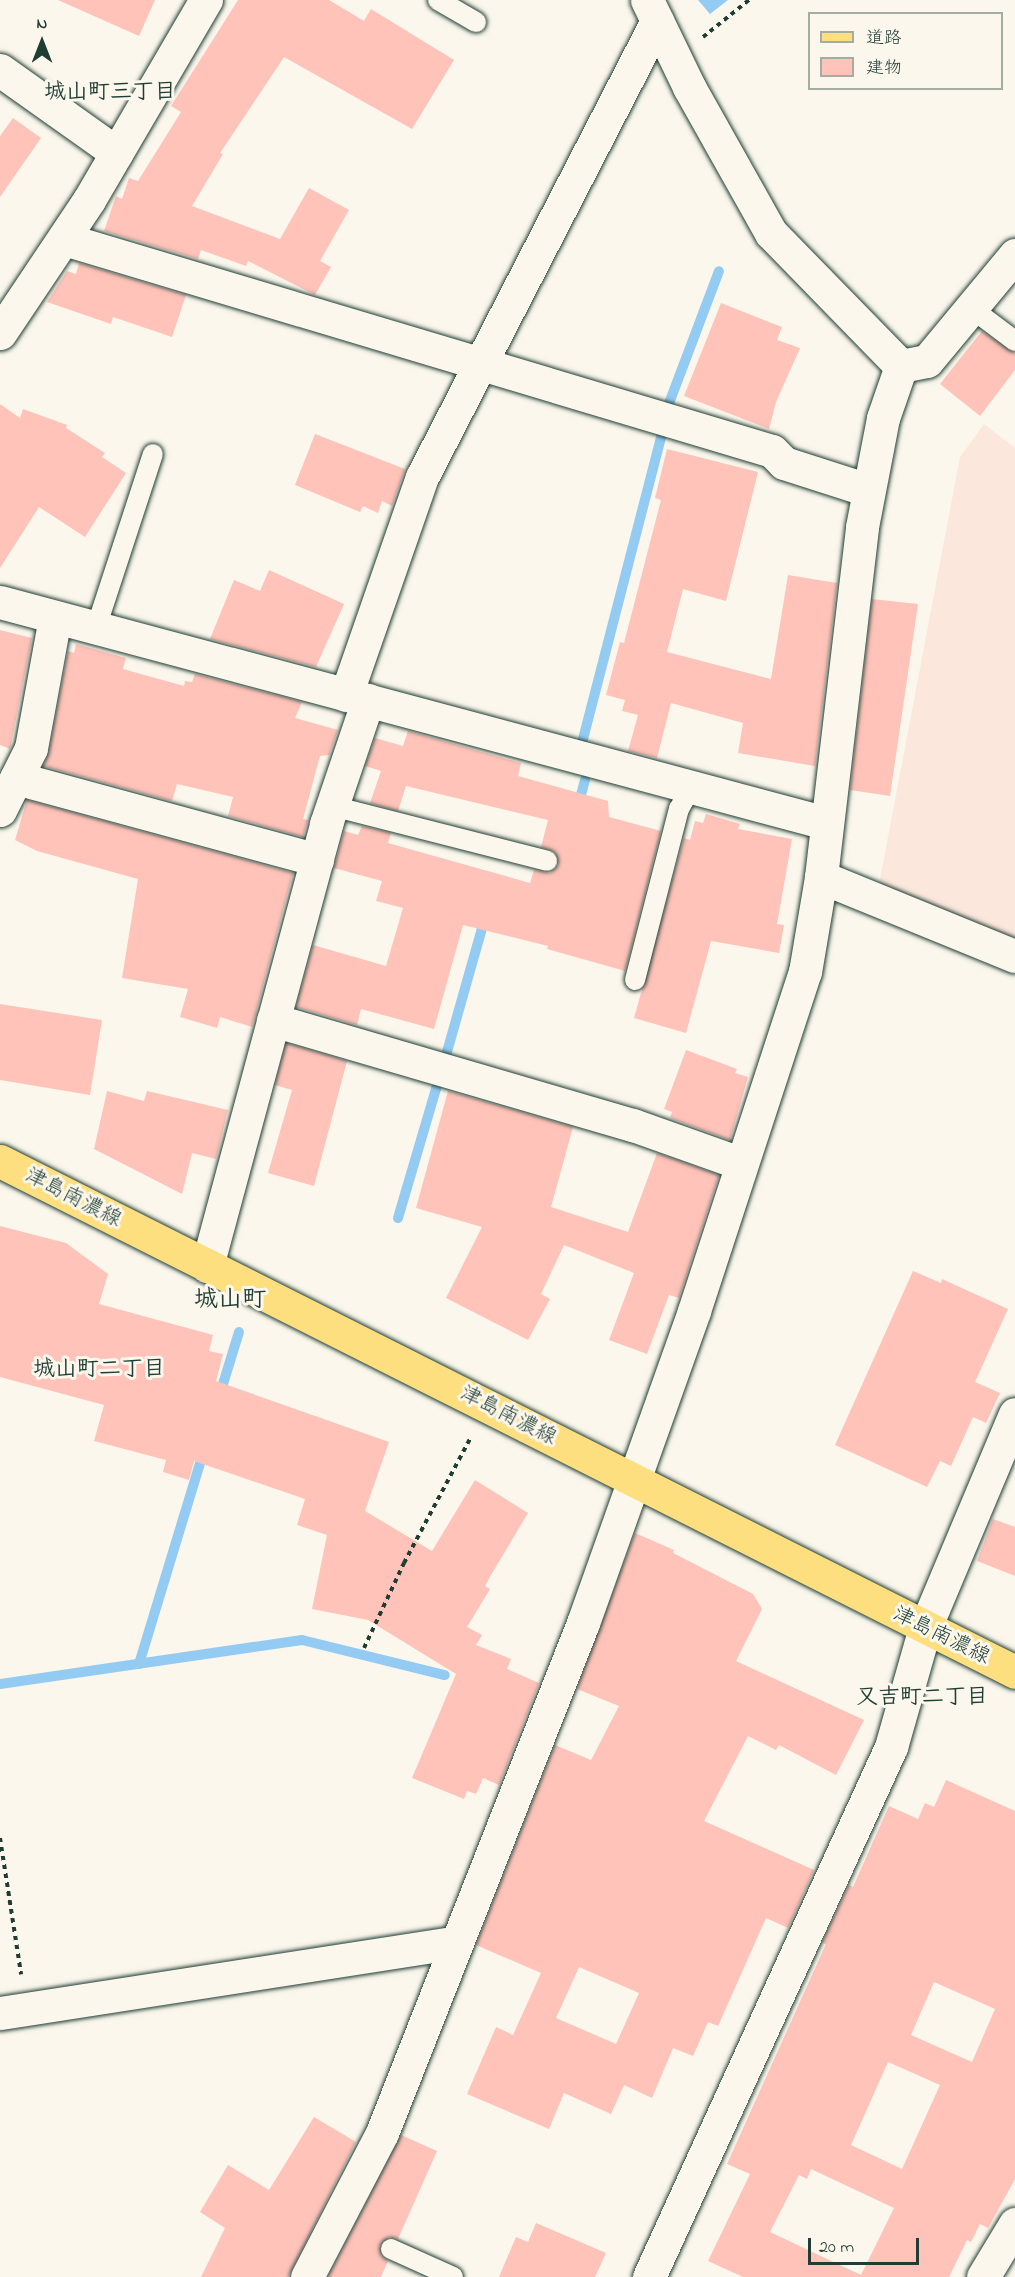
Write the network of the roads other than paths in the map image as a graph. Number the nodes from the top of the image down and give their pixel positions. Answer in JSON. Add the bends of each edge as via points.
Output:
{"nodes":[{"id":1,"x":207,"y":0,"type":"edge"},
{"id":2,"x":438,"y":0,"type":"edge"},
{"id":3,"x":652,"y":10,"type":"edge"},
{"id":4,"x":476,"y":22,"type":"dead end"},
{"id":5,"x":0,"y":70,"type":"edge"},
{"id":6,"x":117,"y":153,"type":"junction"},
{"id":7,"x":64,"y":239,"type":"junction"},
{"id":8,"x":1015,"y":255,"type":"edge"},
{"id":9,"x":971,"y":308,"type":"junction"},
{"id":10,"x":0,"y":333,"type":"edge"},
{"id":11,"x":1015,"y":341,"type":"edge"},
{"id":12,"x":480,"y":363,"type":"junction"},
{"id":13,"x":901,"y":366,"type":"junction"},
{"id":14,"x":153,"y":454,"type":"dead end"},
{"id":15,"x":868,"y":490,"type":"junction"},
{"id":16,"x":0,"y":602,"type":"edge"},
{"id":17,"x":55,"y":616,"type":"junction"},
{"id":18,"x":96,"y":628,"type":"junction"},
{"id":19,"x":357,"y":697,"type":"junction"},
{"id":20,"x":16,"y":778,"type":"junction"},
{"id":21,"x":691,"y":787,"type":"junction"},
{"id":22,"x":332,"y":806,"type":"junction"},
{"id":23,"x":0,"y":810,"type":"edge"},
{"id":24,"x":826,"y":823,"type":"junction"},
{"id":25,"x":317,"y":860,"type":"junction"},
{"id":26,"x":547,"y":861,"type":"dead end"},
{"id":27,"x":821,"y":877,"type":"junction"},
{"id":28,"x":1015,"y":956,"type":"edge"},
{"id":29,"x":636,"y":980,"type":"dead end"},
{"id":30,"x":273,"y":1020,"type":"junction"},
{"id":31,"x":0,"y":1161,"type":"edge"},
{"id":32,"x":740,"y":1163,"type":"junction"},
{"id":33,"x":207,"y":1266,"type":"junction"},
{"id":34,"x":1015,"y":1414,"type":"edge"},
{"id":35,"x":633,"y":1481,"type":"junction"},
{"id":36,"x":925,"y":1628,"type":"junction"},
{"id":37,"x":1015,"y":1672,"type":"edge"},
{"id":38,"x":454,"y":1943,"type":"junction"},
{"id":39,"x":13,"y":2011,"type":"edge"},
{"id":40,"x":1015,"y":2224,"type":"edge"},
{"id":41,"x":391,"y":2249,"type":"dead end"},
{"id":42,"x":308,"y":2277,"type":"edge"},
{"id":43,"x":453,"y":2277,"type":"edge"},
{"id":44,"x":649,"y":2277,"type":"edge"},
{"id":45,"x":983,"y":2277,"type":"edge"}],
"edges":[{"from":1,"to":6,"type":"street"},
{"from":2,"to":4,"type":"lane"},
{"from":3,"to":12,"type":"street"},
{"from":3,"to":13,"type":"street","via":[[675,60],[771,233]]},
{"from":5,"to":6,"type":"street"},
{"from":6,"to":7,"type":"street"},
{"from":7,"to":10,"type":"street"},
{"from":7,"to":12,"type":"street"},
{"from":8,"to":9,"type":"street"},
{"from":9,"to":11,"type":"lane"},
{"from":9,"to":13,"type":"street","via":[[927,361]]},
{"from":12,"to":15,"type":"street","via":[[772,451],[784,463]]},
{"from":12,"to":19,"type":"street","via":[[422,477]]},
{"from":13,"to":15,"type":"street","via":[[882,418]]},
{"from":14,"to":18,"type":"lane"},
{"from":15,"to":24,"type":"street"},
{"from":16,"to":17,"type":"street"},
{"from":17,"to":18,"type":"street"},
{"from":17,"to":20,"type":"street","via":[[31,748]]},
{"from":18,"to":19,"type":"street"},
{"from":19,"to":21,"type":"street"},
{"from":19,"to":22,"type":"street"},
{"from":20,"to":23,"type":"street"},
{"from":20,"to":25,"type":"street"},
{"from":21,"to":24,"type":"street"},
{"from":21,"to":29,"type":"lane","via":[[680,808]]},
{"from":22,"to":25,"type":"street"},
{"from":22,"to":26,"type":"lane"},
{"from":24,"to":27,"type":"street"},
{"from":25,"to":30,"type":"street"},
{"from":27,"to":28,"type":"street"},
{"from":27,"to":32,"type":"street","via":[[805,972]]},
{"from":30,"to":32,"type":"street","via":[[633,1125]]},
{"from":30,"to":33,"type":"street"},
{"from":31,"to":33,"type":"main road","name":"津島南濃線"},
{"from":32,"to":35,"type":"street","via":[[694,1311]]},
{"from":33,"to":35,"type":"main road","name":"津島南濃線"},
{"from":34,"to":36,"type":"street"},
{"from":35,"to":36,"type":"main road","name":"津島南濃線"},
{"from":35,"to":38,"type":"street","via":[[584,1623]]},
{"from":36,"to":37,"type":"main road","name":"津島南濃線"},
{"from":36,"to":44,"type":"street","via":[[891,1747]]},
{"from":38,"to":39,"type":"street"},
{"from":38,"to":42,"type":"street","via":[[382,2133]]},
{"from":40,"to":45,"type":"street"},
{"from":41,"to":43,"type":"lane"}]}
